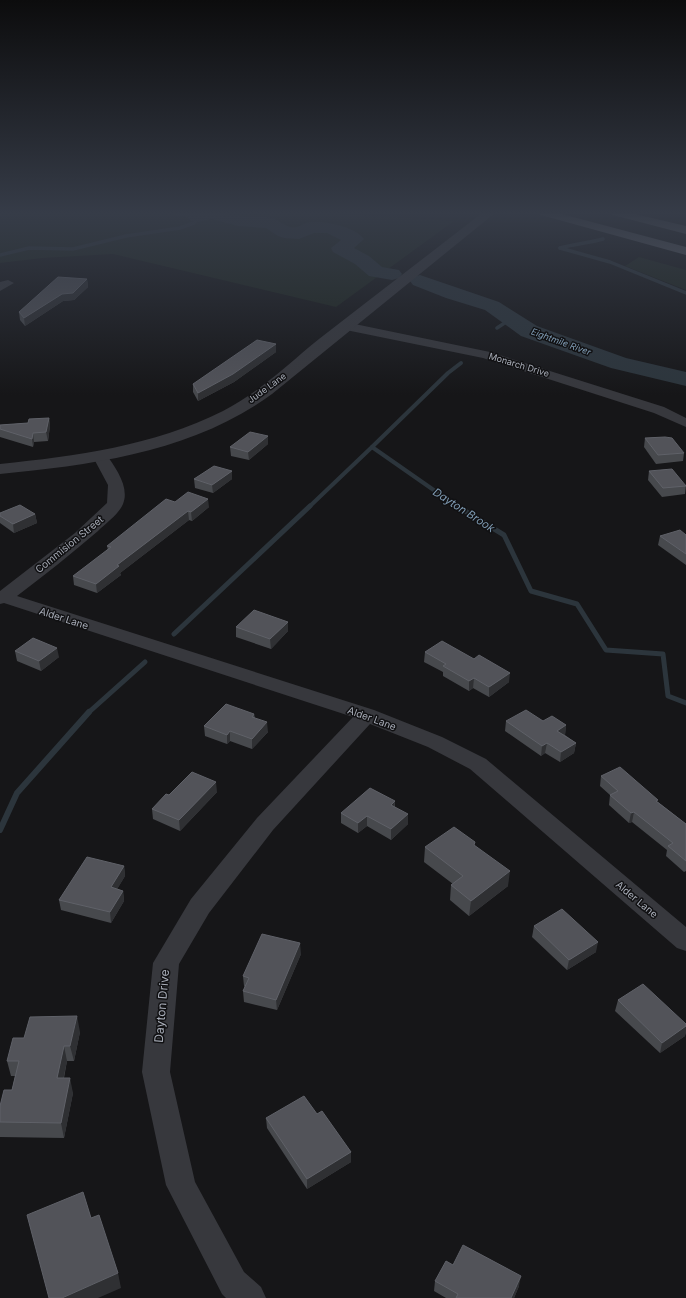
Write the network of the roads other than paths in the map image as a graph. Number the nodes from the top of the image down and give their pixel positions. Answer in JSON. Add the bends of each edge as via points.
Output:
{"nodes":[{"id":1,"x":412,"y":274,"type":"edge"},
{"id":2,"x":345,"y":326,"type":"junction"},
{"id":3,"x":686,"y":423,"type":"edge"},
{"id":4,"x":101,"y":457,"type":"junction"},
{"id":5,"x":0,"y":469,"type":"edge"},
{"id":6,"x":2,"y":598,"type":"edge"},
{"id":7,"x":367,"y":715,"type":"junction"},
{"id":8,"x":686,"y":941,"type":"edge"},
{"id":9,"x":250,"y":1298,"type":"edge"}],
"edges":[{"from":1,"to":2,"type":"street","name":"Jude Lane"},
{"from":2,"to":3,"type":"street","name":"Monarch Drive","via":[[485,354],[528,366],[659,410]]},
{"from":2,"to":4,"type":"street","name":"Jude Lane","via":[[267,390],[229,415],[164,440]]},
{"from":4,"to":5,"type":"street","name":"Jude Lane"},
{"from":4,"to":6,"type":"street","name":"Commision Street","via":[[117,486],[114,505],[95,525]]},
{"from":6,"to":7,"type":"street","name":"Alder Lane"},
{"from":7,"to":8,"type":"street","name":"Alder Lane","via":[[435,742],[478,764]]},
{"from":7,"to":9,"type":"street","name":"Dayton Drive","via":[[265,824],[200,906],[166,963],[156,1072],[181,1185],[233,1283]]}]}
